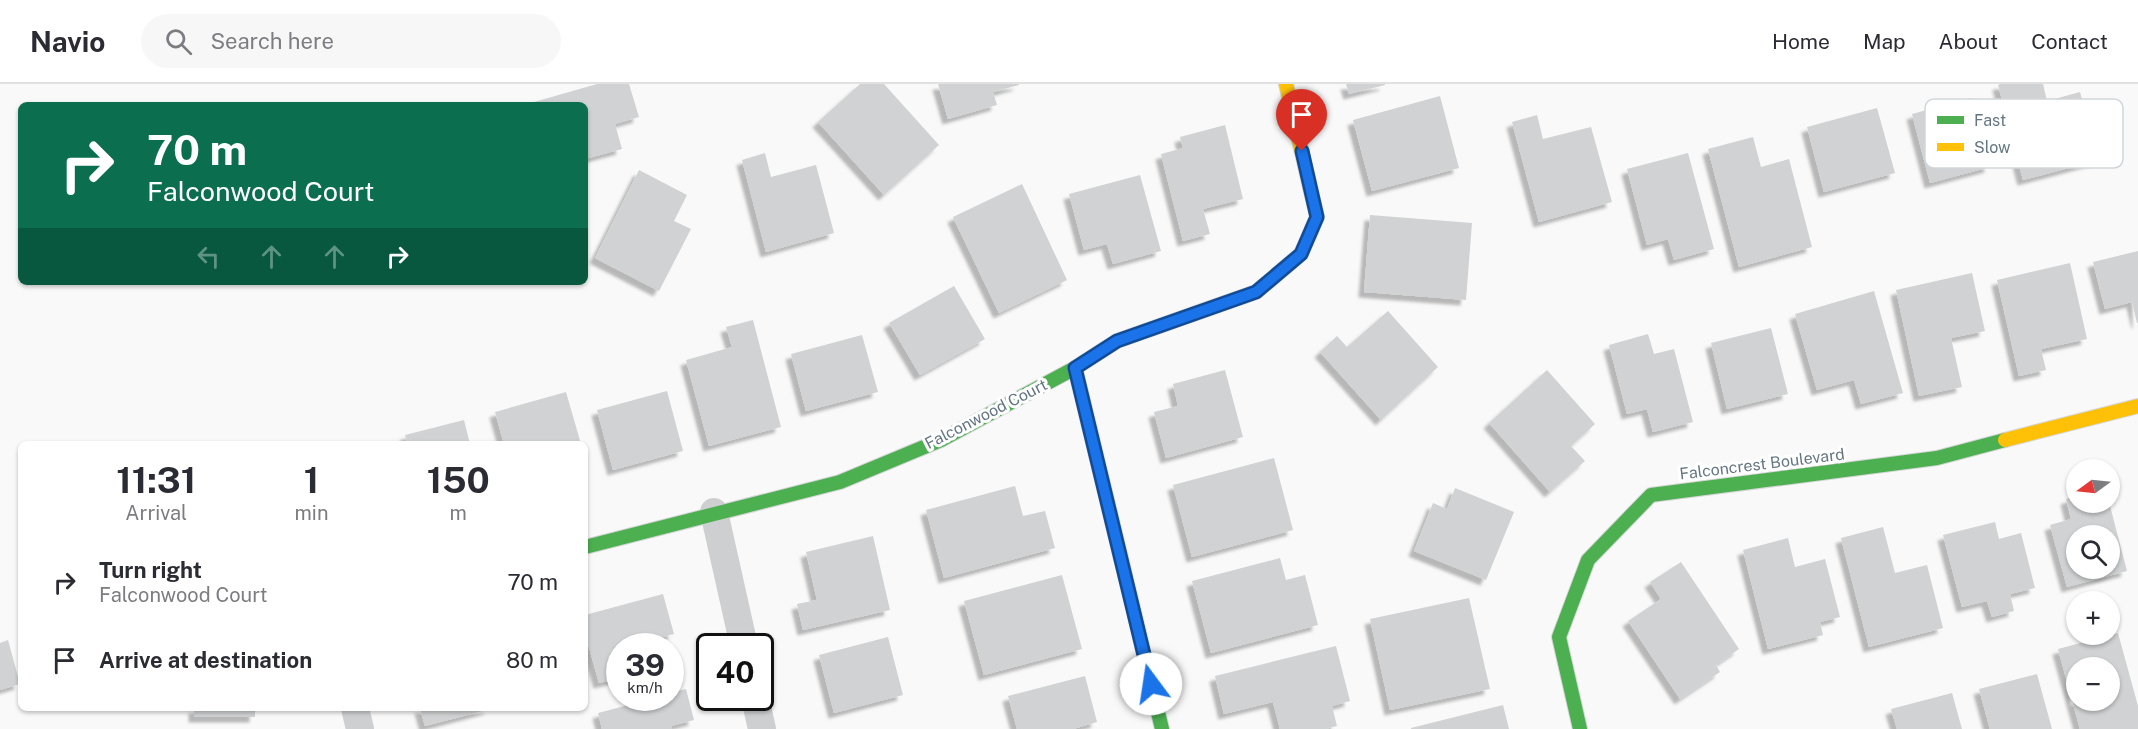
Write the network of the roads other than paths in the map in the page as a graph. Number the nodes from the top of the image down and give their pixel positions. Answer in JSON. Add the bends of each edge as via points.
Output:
{"nodes":[{"id":1,"x":1286,"y":84,"type":"edge"},
{"id":2,"x":1075,"y":368,"type":"junction"},
{"id":3,"x":2138,"y":406,"type":"edge"},
{"id":4,"x":714,"y":512,"type":"junction"},
{"id":5,"x":588,"y":546,"type":"edge"},
{"id":6,"x":741,"y":633,"type":"edge"},
{"id":7,"x":356,"y":711,"type":"edge"},
{"id":8,"x":758,"y":711,"type":"edge"},
{"id":9,"x":360,"y":729,"type":"edge"},
{"id":10,"x":762,"y":729,"type":"edge"},
{"id":11,"x":1162,"y":729,"type":"edge"},
{"id":12,"x":1580,"y":729,"type":"edge"}],
"edges":[{"from":1,"to":2,"type":"street","name":"Falconwood Court","via":[[1317,217],[1301,254],[1256,292],[1117,341]]},
{"from":2,"to":4,"type":"street","name":"Falconwood Court","via":[[941,440],[840,482]]},
{"from":2,"to":11,"type":"street"},
{"from":3,"to":12,"type":"street","name":"Falconcrest Boulevard","via":[[1937,458],[1651,495],[1588,560],[1559,637]]},
{"from":4,"to":5,"type":"street","name":"Falconwood Court"},
{"from":4,"to":6,"type":"street"},
{"from":7,"to":9,"type":"street"},
{"from":8,"to":10,"type":"street"}]}
